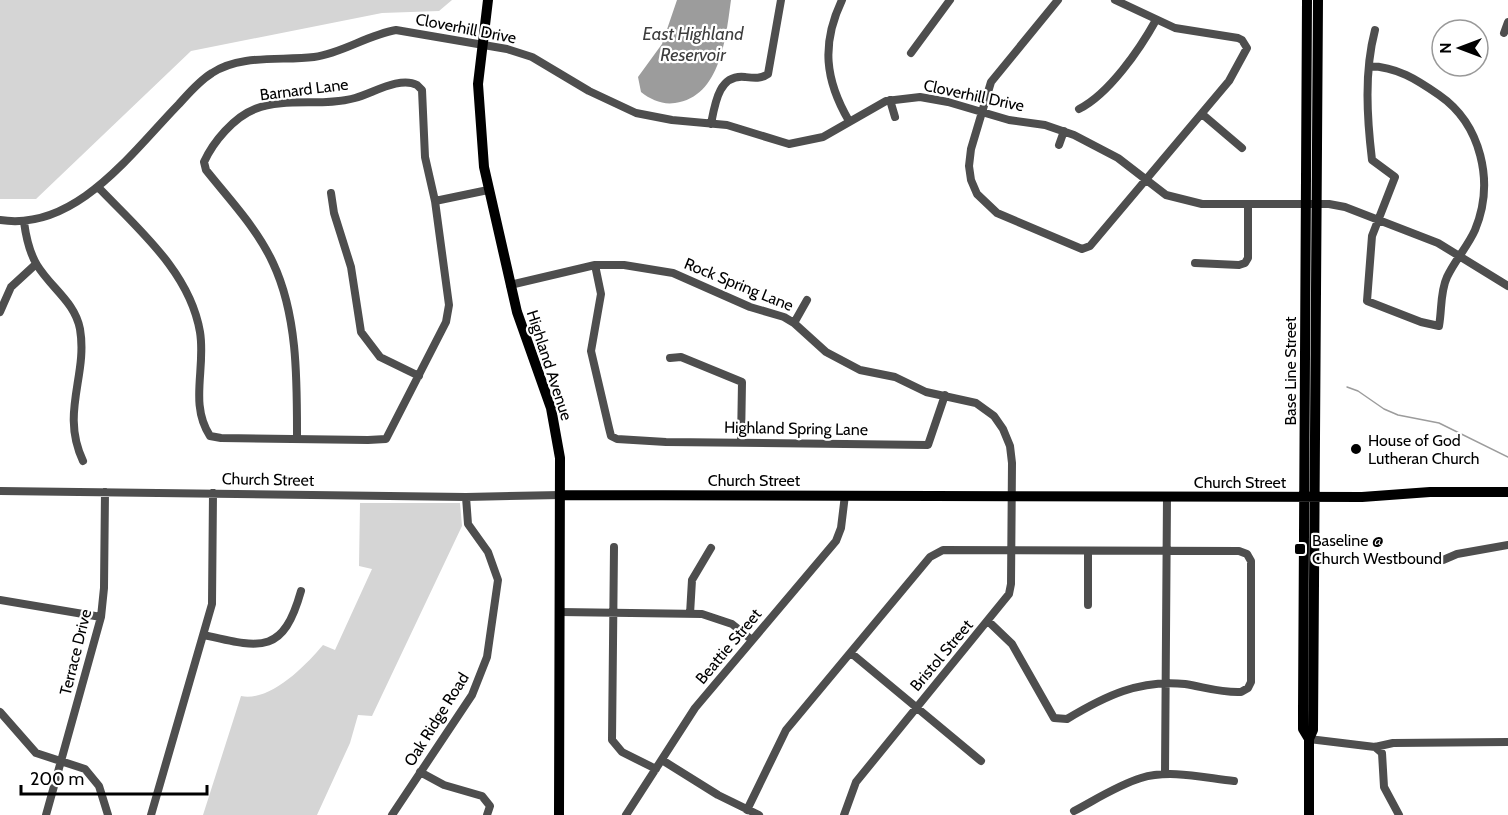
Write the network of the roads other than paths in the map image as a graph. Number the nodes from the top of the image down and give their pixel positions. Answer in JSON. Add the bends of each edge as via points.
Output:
{"nodes":[{"id":1,"x":488,"y":0,"type":"edge"},
{"id":2,"x":781,"y":0,"type":"edge"},
{"id":3,"x":842,"y":0,"type":"edge"},
{"id":4,"x":950,"y":0,"type":"edge"},
{"id":5,"x":1058,"y":0,"type":"edge"},
{"id":6,"x":1115,"y":0,"type":"edge"},
{"id":7,"x":1307,"y":0,"type":"edge"},
{"id":8,"x":1318,"y":0,"type":"edge"},
{"id":9,"x":1156,"y":20,"type":"junction"},
{"id":10,"x":1508,"y":22,"type":"edge"},
{"id":11,"x":1375,"y":30,"type":"dead end"},
{"id":12,"x":1504,"y":33,"type":"dead end"},
{"id":13,"x":481,"y":46,"type":"junction"},
{"id":14,"x":911,"y":52,"type":"dead end"},
{"id":15,"x":1368,"y":66,"type":"junction"},
{"id":16,"x":890,"y":100,"type":"junction"},
{"id":17,"x":1453,"y":105,"type":"junction"},
{"id":18,"x":1079,"y":109,"type":"dead end"},
{"id":19,"x":981,"y":111,"type":"junction"},
{"id":20,"x":1447,"y":113,"type":"dead end"},
{"id":21,"x":1202,"y":114,"type":"junction"},
{"id":22,"x":895,"y":117,"type":"dead end"},
{"id":23,"x":849,"y":121,"type":"junction"},
{"id":24,"x":711,"y":124,"type":"junction"},
{"id":25,"x":1064,"y":131,"type":"junction"},
{"id":26,"x":1059,"y":145,"type":"dead end"},
{"id":27,"x":1242,"y":148,"type":"dead end"},
{"id":28,"x":1146,"y":180,"type":"junction"},
{"id":29,"x":98,"y":187,"type":"junction"},
{"id":30,"x":488,"y":190,"type":"junction"},
{"id":31,"x":331,"y":193,"type":"dead end"},
{"id":32,"x":435,"y":201,"type":"junction"},
{"id":33,"x":1248,"y":204,"type":"junction"},
{"id":34,"x":1311,"y":204,"type":"junction"},
{"id":35,"x":1378,"y":219,"type":"junction"},
{"id":36,"x":0,"y":220,"type":"edge"},
{"id":37,"x":24,"y":222,"type":"junction"},
{"id":38,"x":1459,"y":255,"type":"junction"},
{"id":39,"x":1196,"y":263,"type":"dead end"},
{"id":40,"x":36,"y":264,"type":"junction"},
{"id":41,"x":595,"y":265,"type":"junction"},
{"id":42,"x":510,"y":285,"type":"junction"},
{"id":43,"x":1508,"y":286,"type":"edge"},
{"id":44,"x":807,"y":300,"type":"dead end"},
{"id":45,"x":0,"y":312,"type":"edge"},
{"id":46,"x":794,"y":323,"type":"junction"},
{"id":47,"x":670,"y":358,"type":"dead end"},
{"id":48,"x":419,"y":376,"type":"junction"},
{"id":49,"x":945,"y":395,"type":"junction"},
{"id":50,"x":297,"y":439,"type":"junction"},
{"id":51,"x":741,"y":442,"type":"junction"},
{"id":52,"x":83,"y":460,"type":"dead end"},
{"id":53,"x":0,"y":491,"type":"edge"},
{"id":54,"x":105,"y":492,"type":"junction"},
{"id":55,"x":1508,"y":492,"type":"edge"},
{"id":56,"x":213,"y":494,"type":"junction"},
{"id":57,"x":561,"y":495,"type":"junction"},
{"id":58,"x":845,"y":495,"type":"junction"},
{"id":59,"x":1011,"y":496,"type":"junction"},
{"id":60,"x":466,"y":497,"type":"junction"},
{"id":61,"x":1167,"y":497,"type":"junction"},
{"id":62,"x":1311,"y":497,"type":"junction"},
{"id":63,"x":1508,"y":545,"type":"edge"},
{"id":64,"x":614,"y":547,"type":"dead end"},
{"id":65,"x":711,"y":548,"type":"dead end"},
{"id":66,"x":1011,"y":551,"type":"junction"},
{"id":67,"x":1088,"y":551,"type":"junction"},
{"id":68,"x":1167,"y":552,"type":"junction"},
{"id":69,"x":1443,"y":560,"type":"dead end"},
{"id":70,"x":1304,"y":578,"type":"junction"},
{"id":71,"x":301,"y":591,"type":"dead end"},
{"id":72,"x":0,"y":600,"type":"edge"},
{"id":73,"x":1088,"y":605,"type":"dead end"},
{"id":74,"x":560,"y":612,"type":"junction"},
{"id":75,"x":614,"y":613,"type":"junction"},
{"id":76,"x":690,"y":614,"type":"junction"},
{"id":77,"x":101,"y":617,"type":"junction"},
{"id":78,"x":988,"y":621,"type":"junction"},
{"id":79,"x":1314,"y":624,"type":"junction"},
{"id":80,"x":204,"y":635,"type":"junction"},
{"id":81,"x":752,"y":640,"type":"junction"},
{"id":82,"x":852,"y":653,"type":"junction"},
{"id":83,"x":1166,"y":682,"type":"junction"},
{"id":84,"x":917,"y":707,"type":"junction"},
{"id":85,"x":0,"y":712,"type":"edge"},
{"id":86,"x":1310,"y":739,"type":"junction"},
{"id":87,"x":1508,"y":742,"type":"edge"},
{"id":88,"x":1376,"y":747,"type":"junction"},
{"id":89,"x":62,"y":760,"type":"junction"},
{"id":90,"x":662,"y":760,"type":"junction"},
{"id":91,"x":981,"y":761,"type":"dead end"},
{"id":92,"x":656,"y":769,"type":"junction"},
{"id":93,"x":420,"y":772,"type":"junction"},
{"id":94,"x":1165,"y":774,"type":"junction"},
{"id":95,"x":1234,"y":781,"type":"dead end"},
{"id":96,"x":747,"y":810,"type":"junction"},
{"id":97,"x":1074,"y":812,"type":"dead end"},
{"id":98,"x":46,"y":815,"type":"edge"},
{"id":99,"x":108,"y":815,"type":"edge"},
{"id":100,"x":151,"y":815,"type":"edge"},
{"id":101,"x":392,"y":815,"type":"edge"},
{"id":102,"x":488,"y":815,"type":"edge"},
{"id":103,"x":560,"y":815,"type":"edge"},
{"id":104,"x":626,"y":815,"type":"edge"},
{"id":105,"x":759,"y":815,"type":"edge"},
{"id":106,"x":844,"y":815,"type":"edge"},
{"id":107,"x":1309,"y":815,"type":"edge"},
{"id":108,"x":1399,"y":815,"type":"edge"}],
"edges":[{"from":1,"to":13,"type":"main road","name":"Highland Avenue"},
{"from":2,"to":24,"type":"street","via":[[768,74],[729,78],[723,85]]},
{"from":3,"to":23,"type":"street","via":[[832,24],[828,71],[836,99]]},
{"from":4,"to":14,"type":"street"},
{"from":5,"to":19,"type":"street","via":[[997,73]]},
{"from":6,"to":9,"type":"street"},
{"from":7,"to":34,"type":"main road","name":"Base Line Street"},
{"from":8,"to":34,"type":"main road","name":"Base Line Street"},
{"from":9,"to":18,"type":"street","via":[[1136,52],[1093,102]]},
{"from":9,"to":21,"type":"street","via":[[1175,28],[1238,38],[1245,43],[1245,53],[1229,81]]},
{"from":10,"to":12,"type":"street"},
{"from":11,"to":15,"type":"street"},
{"from":13,"to":24,"type":"street","name":"Cloverhill Drive","via":[[532,57],[636,113]]},
{"from":13,"to":29,"type":"street","name":"Cloverhill Drive","via":[[396,30],[314,57],[228,65],[201,82]]},
{"from":13,"to":30,"type":"main road","name":"Highland Avenue","via":[[478,116]]},
{"from":15,"to":17,"type":"street","via":[[1393,68],[1407,74]]},
{"from":15,"to":35,"type":"street","via":[[1372,160],[1395,177]]},
{"from":16,"to":19,"type":"street","name":"Cloverhill Drive","via":[[920,97]]},
{"from":16,"to":22,"type":"street"},
{"from":16,"to":23,"type":"street","name":"Cloverhill Drive"},
{"from":17,"to":20,"type":"street"},
{"from":17,"to":38,"type":"street","via":[[1475,135],[1483,177],[1477,223]]},
{"from":19,"to":25,"type":"street","name":"Cloverhill Drive"},
{"from":19,"to":28,"type":"street","via":[[969,166],[970,180],[984,204],[1082,249],[1090,246]]},
{"from":21,"to":27,"type":"street"},
{"from":21,"to":28,"type":"street"},
{"from":23,"to":24,"type":"street","name":"Cloverhill Drive","via":[[823,137],[789,144],[741,128]]},
{"from":25,"to":26,"type":"street"},
{"from":25,"to":28,"type":"street","name":"Cloverhill Drive","via":[[1098,146]]},
{"from":28,"to":33,"type":"street","name":"Cloverhill Drive","via":[[1182,202]]},
{"from":29,"to":37,"type":"street","name":"Cloverhill Drive","via":[[63,208]]},
{"from":29,"to":50,"type":"street","via":[[158,251],[191,302],[202,350],[199,403],[210,436]]},
{"from":30,"to":32,"type":"street"},
{"from":30,"to":42,"type":"main road","name":"Highland Avenue"},
{"from":31,"to":48,"type":"street","via":[[351,267],[361,332],[380,357]]},
{"from":32,"to":48,"type":"street","via":[[449,305],[446,322]]},
{"from":32,"to":50,"type":"street","name":"Barnard Lane","via":[[422,133],[422,90],[413,83],[354,99],[254,110],[231,125],[204,162],[206,170],[258,237],[282,286],[294,351]]},
{"from":33,"to":34,"type":"street","name":"Cloverhill Drive"},
{"from":33,"to":39,"type":"street","via":[[1245,263]]},
{"from":34,"to":35,"type":"street","name":"Cloverhill Drive","via":[[1345,207]]},
{"from":34,"to":62,"type":"main road","name":"Base Line Street"},
{"from":35,"to":38,"type":"street","name":"Cloverhill Drive"},
{"from":35,"to":38,"type":"street","via":[[1370,250],[1368,301],[1439,326],[1443,287]]},
{"from":36,"to":37,"type":"street","name":"Cloverhill Drive"},
{"from":37,"to":40,"type":"street","via":[[28,248]]},
{"from":38,"to":43,"type":"street","name":"Cloverhill Drive"},
{"from":40,"to":45,"type":"street","via":[[11,287]]},
{"from":40,"to":52,"type":"street","via":[[67,300],[79,327],[81,343],[73,415],[76,445]]},
{"from":41,"to":42,"type":"street","name":"Rock Spring Lane"},
{"from":41,"to":46,"type":"street","name":"Rock Spring Lane","via":[[673,273]]},
{"from":41,"to":51,"type":"street","name":"Highland Spring Lane","via":[[601,294],[592,364],[611,436],[666,442]]},
{"from":42,"to":57,"type":"main road","name":"Highland Avenue","via":[[556,429]]},
{"from":44,"to":46,"type":"street"},
{"from":46,"to":49,"type":"street","name":"Rock Spring Lane","via":[[826,352],[845,363]]},
{"from":47,"to":51,"type":"street","via":[[681,357],[742,382]]},
{"from":48,"to":50,"type":"street","via":[[386,439]]},
{"from":49,"to":51,"type":"street","name":"Highland Spring Lane","via":[[928,445]]},
{"from":49,"to":59,"type":"street","name":"Rock Spring Lane","via":[[976,403],[994,416],[1003,429],[1010,446]]},
{"from":53,"to":54,"type":"street","name":"Church Street"},
{"from":54,"to":56,"type":"street","name":"Church Street"},
{"from":54,"to":77,"type":"street","name":"Terrace Drive"},
{"from":55,"to":62,"type":"main road","name":"Church Street"},
{"from":56,"to":60,"type":"street","name":"Church Street"},
{"from":56,"to":80,"type":"street","via":[[212,594]]},
{"from":57,"to":58,"type":"main road","name":"Church Street"},
{"from":57,"to":60,"type":"street","name":"Church Street"},
{"from":57,"to":74,"type":"main road","name":"Highland Avenue"},
{"from":58,"to":59,"type":"main road","name":"Church Street"},
{"from":58,"to":81,"type":"street","name":"Beattie Street","via":[[836,541]]},
{"from":59,"to":61,"type":"main road","name":"Church Street"},
{"from":59,"to":66,"type":"street","name":"Bristol Street"},
{"from":60,"to":93,"type":"street","name":"Oak Ridge Road","via":[[468,524],[488,552],[498,580],[492,634],[482,675],[472,695]]},
{"from":61,"to":62,"type":"main road","name":"Church Street"},
{"from":61,"to":68,"type":"street"},
{"from":62,"to":70,"type":"main road","name":"Base Line Street"},
{"from":62,"to":79,"type":"main road","name":"Base Line Street"},
{"from":63,"to":69,"type":"street"},
{"from":64,"to":75,"type":"street"},
{"from":65,"to":76,"type":"street","via":[[692,580]]},
{"from":66,"to":67,"type":"street"},
{"from":66,"to":78,"type":"street","name":"Bristol Street","via":[[1009,594]]},
{"from":66,"to":82,"type":"street","via":[[936,552]]},
{"from":67,"to":68,"type":"street"},
{"from":67,"to":73,"type":"street"},
{"from":68,"to":83,"type":"street"},
{"from":68,"to":83,"type":"street","via":[[1247,554],[1251,561],[1251,682],[1241,692]]},
{"from":70,"to":79,"type":"main road","via":[[1309,617]]},
{"from":70,"to":86,"type":"main road","name":"Base Line Street","via":[[1303,729]]},
{"from":71,"to":80,"type":"street","via":[[284,633],[268,643],[253,645]]},
{"from":72,"to":77,"type":"street"},
{"from":74,"to":75,"type":"street"},
{"from":74,"to":103,"type":"main road","name":"Highland Avenue"},
{"from":75,"to":76,"type":"street"},
{"from":75,"to":92,"type":"street","via":[[612,740],[622,752]]},
{"from":76,"to":81,"type":"street","via":[[724,621]]},
{"from":77,"to":89,"type":"street","name":"Terrace Drive"},
{"from":78,"to":83,"type":"street","via":[[1012,644],[1054,718],[1068,719],[1113,693]]},
{"from":78,"to":84,"type":"street","name":"Bristol Street"},
{"from":79,"to":86,"type":"main road","name":"Base Line Street"},
{"from":80,"to":100,"type":"street"},
{"from":81,"to":90,"type":"street","name":"Beattie Street","via":[[694,708]]},
{"from":82,"to":84,"type":"street"},
{"from":82,"to":96,"type":"street","via":[[786,730]]},
{"from":83,"to":94,"type":"street"},
{"from":84,"to":91,"type":"street"},
{"from":84,"to":106,"type":"street","name":"Bristol Street","via":[[856,782]]},
{"from":85,"to":89,"type":"street","via":[[36,753]]},
{"from":86,"to":88,"type":"street"},
{"from":86,"to":107,"type":"main road","name":"Base Line Street"},
{"from":87,"to":88,"type":"street","via":[[1393,743]]},
{"from":88,"to":108,"type":"street","via":[[1382,753],[1384,787]]},
{"from":89,"to":98,"type":"street","name":"Terrace Drive"},
{"from":89,"to":99,"type":"street","via":[[92,776]]},
{"from":90,"to":92,"type":"street","name":"Beattie Street"},
{"from":90,"to":96,"type":"street"},
{"from":92,"to":104,"type":"street","name":"Beattie Street"},
{"from":93,"to":101,"type":"street","name":"Oak Ridge Road"},
{"from":93,"to":102,"type":"street","via":[[444,785],[482,796],[490,806]]},
{"from":94,"to":95,"type":"street"},
{"from":94,"to":97,"type":"street","via":[[1141,778]]},
{"from":96,"to":105,"type":"street"}]}
